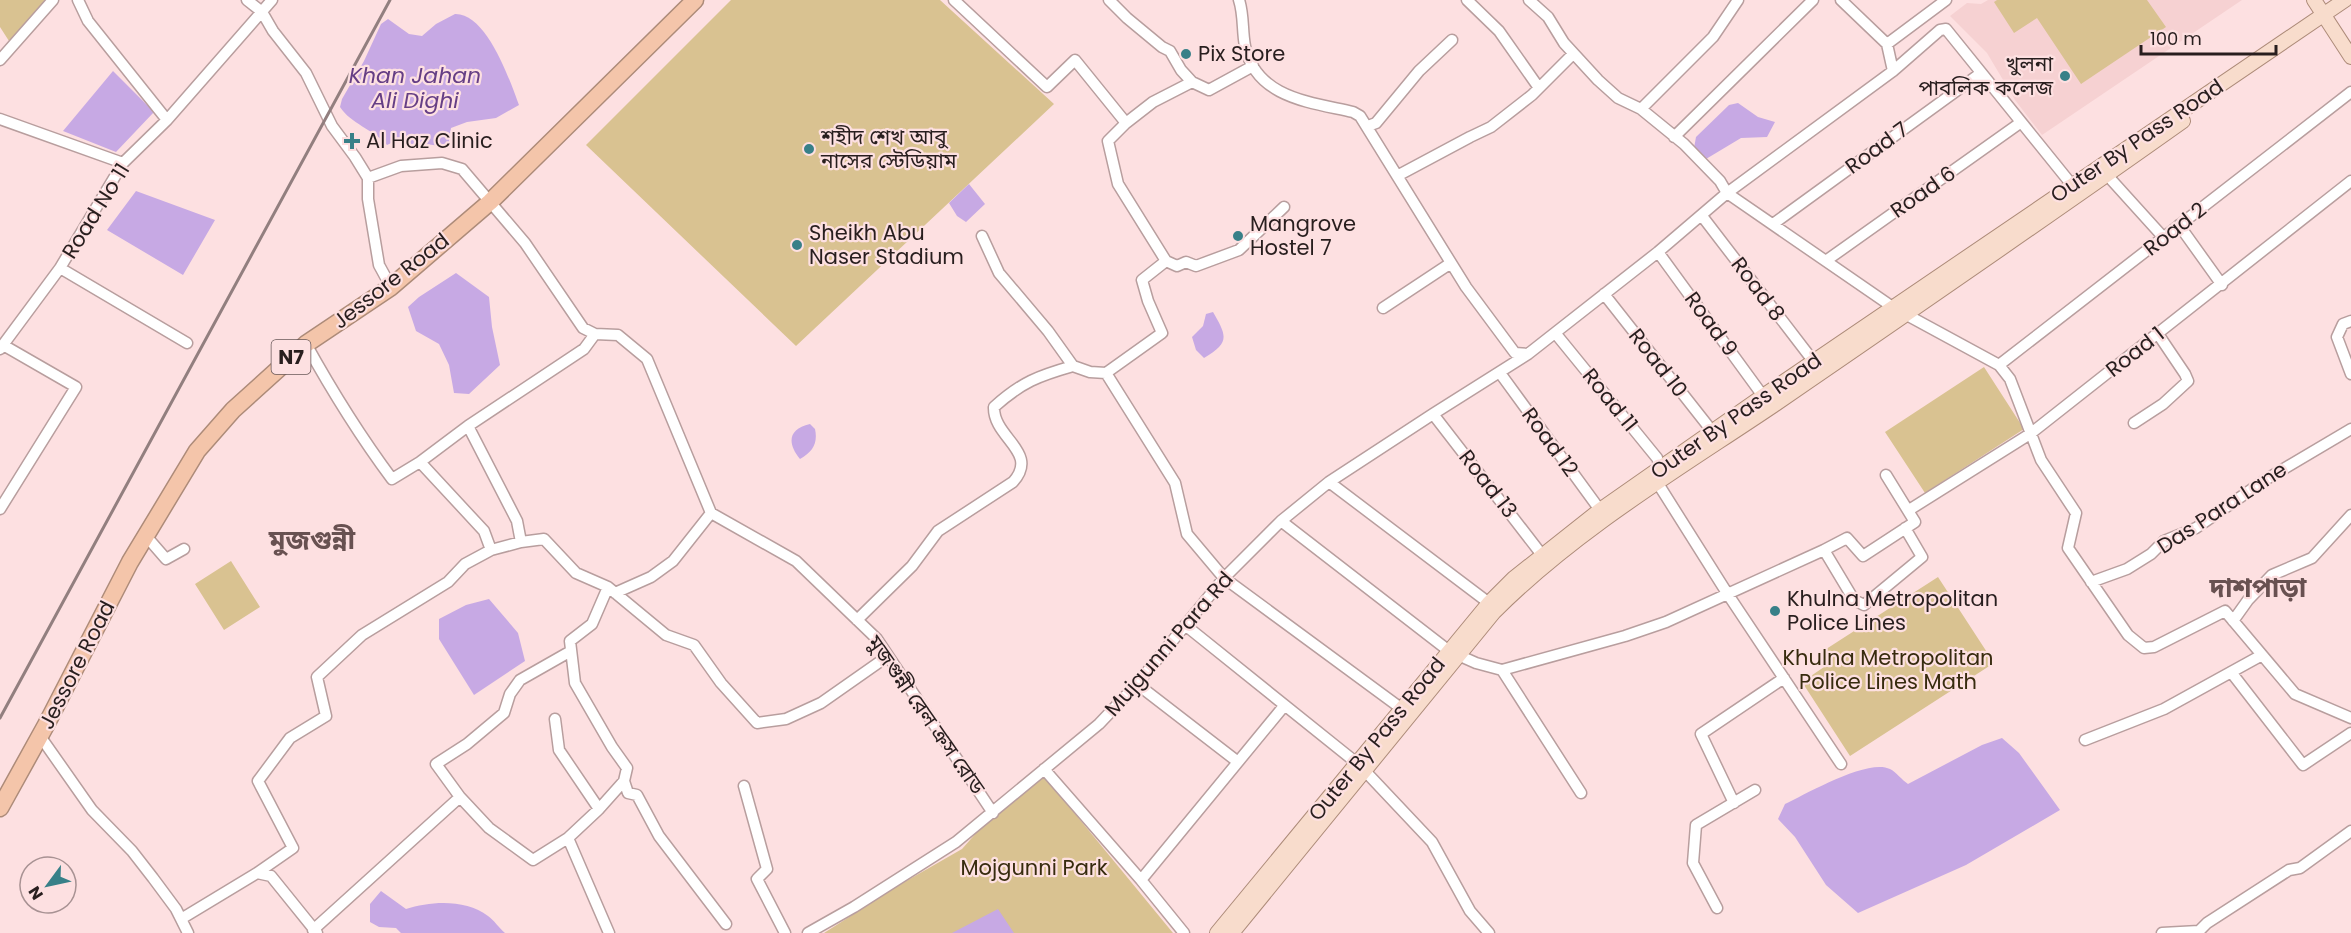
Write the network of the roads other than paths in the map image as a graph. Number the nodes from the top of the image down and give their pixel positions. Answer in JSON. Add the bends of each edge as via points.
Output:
{"nodes":[{"id":1,"x":53,"y":0,"type":"edge"},
{"id":2,"x":78,"y":0,"type":"edge"},
{"id":3,"x":246,"y":0,"type":"edge"},
{"id":4,"x":272,"y":0,"type":"edge"},
{"id":5,"x":694,"y":0,"type":"edge"},
{"id":6,"x":954,"y":0,"type":"edge"},
{"id":7,"x":1109,"y":0,"type":"edge"},
{"id":8,"x":1239,"y":0,"type":"edge"},
{"id":9,"x":1467,"y":0,"type":"edge"},
{"id":10,"x":1529,"y":0,"type":"edge"},
{"id":11,"x":1738,"y":0,"type":"edge"},
{"id":12,"x":1814,"y":0,"type":"edge"},
{"id":13,"x":1841,"y":0,"type":"edge"},
{"id":14,"x":1946,"y":0,"type":"edge"},
{"id":15,"x":2314,"y":0,"type":"edge"},
{"id":16,"x":2345,"y":0,"type":"edge"},
{"id":17,"x":2351,"y":6,"type":"edge"},
{"id":18,"x":262,"y":12,"type":"junction"},
{"id":19,"x":2328,"y":13,"type":"edge"},
{"id":20,"x":1452,"y":40,"type":"dead end"},
{"id":21,"x":2351,"y":42,"type":"edge"},
{"id":22,"x":1887,"y":44,"type":"junction"},
{"id":23,"x":1573,"y":54,"type":"junction"},
{"id":24,"x":2351,"y":57,"type":"edge"},
{"id":25,"x":0,"y":60,"type":"edge"},
{"id":26,"x":1253,"y":66,"type":"junction"},
{"id":27,"x":1893,"y":71,"type":"junction"},
{"id":28,"x":1981,"y":73,"type":"junction"},
{"id":29,"x":1192,"y":82,"type":"junction"},
{"id":30,"x":1539,"y":88,"type":"junction"},
{"id":31,"x":2351,"y":92,"type":"edge"},
{"id":32,"x":1641,"y":109,"type":"junction"},
{"id":33,"x":0,"y":119,"type":"edge"},
{"id":34,"x":167,"y":120,"type":"junction"},
{"id":35,"x":1126,"y":123,"type":"junction"},
{"id":36,"x":2020,"y":123,"type":"junction"},
{"id":37,"x":1368,"y":126,"type":"junction"},
{"id":38,"x":1674,"y":136,"type":"junction"},
{"id":39,"x":123,"y":163,"type":"junction"},
{"id":40,"x":2107,"y":175,"type":"junction"},
{"id":41,"x":1397,"y":176,"type":"junction"},
{"id":42,"x":368,"y":178,"type":"junction"},
{"id":43,"x":2351,"y":181,"type":"edge"},
{"id":44,"x":2072,"y":185,"type":"junction"},
{"id":45,"x":1727,"y":193,"type":"junction"},
{"id":46,"x":490,"y":202,"type":"junction"},
{"id":47,"x":1284,"y":207,"type":"dead end"},
{"id":48,"x":1702,"y":216,"type":"junction"},
{"id":49,"x":1773,"y":224,"type":"junction"},
{"id":50,"x":2179,"y":225,"type":"junction"},
{"id":51,"x":982,"y":236,"type":"dead end"},
{"id":52,"x":2164,"y":238,"type":"junction"},
{"id":53,"x":1658,"y":252,"type":"junction"},
{"id":54,"x":1827,"y":260,"type":"junction"},
{"id":55,"x":1166,"y":261,"type":"junction"},
{"id":56,"x":1451,"y":263,"type":"junction"},
{"id":57,"x":60,"y":268,"type":"junction"},
{"id":58,"x":2222,"y":285,"type":"junction"},
{"id":59,"x":391,"y":287,"type":"junction"},
{"id":60,"x":1604,"y":294,"type":"junction"},
{"id":61,"x":1383,"y":308,"type":"dead end"},
{"id":62,"x":1900,"y":311,"type":"junction"},
{"id":63,"x":2351,"y":321,"type":"edge"},
{"id":64,"x":595,"y":334,"type":"junction"},
{"id":65,"x":1556,"y":334,"type":"junction"},
{"id":66,"x":2158,"y":334,"type":"junction"},
{"id":67,"x":187,"y":342,"type":"dead end"},
{"id":68,"x":306,"y":344,"type":"junction"},
{"id":69,"x":2,"y":347,"type":"edge"},
{"id":70,"x":1528,"y":354,"type":"junction"},
{"id":71,"x":1814,"y":362,"type":"junction"},
{"id":72,"x":1999,"y":365,"type":"junction"},
{"id":73,"x":1073,"y":366,"type":"junction"},
{"id":74,"x":1106,"y":373,"type":"junction"},
{"id":75,"x":1500,"y":373,"type":"junction"},
{"id":76,"x":2351,"y":374,"type":"edge"},
{"id":77,"x":1763,"y":396,"type":"junction"},
{"id":78,"x":1433,"y":414,"type":"junction"},
{"id":79,"x":2134,"y":423,"type":"dead end"},
{"id":80,"x":468,"y":426,"type":"junction"},
{"id":81,"x":2351,"y":429,"type":"edge"},
{"id":82,"x":1712,"y":432,"type":"junction"},
{"id":83,"x":2030,"y":434,"type":"junction"},
{"id":84,"x":420,"y":462,"type":"junction"},
{"id":85,"x":1661,"y":468,"type":"junction"},
{"id":86,"x":1886,"y":475,"type":"dead end"},
{"id":87,"x":1329,"y":482,"type":"junction"},
{"id":88,"x":1657,"y":482,"type":"junction"},
{"id":89,"x":0,"y":509,"type":"edge"},
{"id":90,"x":1600,"y":510,"type":"junction"},
{"id":91,"x":1909,"y":510,"type":"junction"},
{"id":92,"x":711,"y":513,"type":"junction"},
{"id":93,"x":2351,"y":515,"type":"edge"},
{"id":94,"x":1281,"y":521,"type":"junction"},
{"id":95,"x":1905,"y":528,"type":"junction"},
{"id":96,"x":146,"y":536,"type":"junction"},
{"id":97,"x":521,"y":542,"type":"junction"},
{"id":98,"x":184,"y":549,"type":"dead end"},
{"id":99,"x":491,"y":550,"type":"junction"},
{"id":100,"x":1824,"y":550,"type":"junction"},
{"id":101,"x":1542,"y":555,"type":"junction"},
{"id":102,"x":1224,"y":578,"type":"junction"},
{"id":103,"x":2091,"y":582,"type":"junction"},
{"id":104,"x":612,"y":590,"type":"junction"},
{"id":105,"x":1727,"y":593,"type":"junction"},
{"id":106,"x":1489,"y":603,"type":"junction"},
{"id":107,"x":856,"y":620,"type":"junction"},
{"id":108,"x":2233,"y":621,"type":"junction"},
{"id":109,"x":1185,"y":625,"type":"junction"},
{"id":110,"x":571,"y":651,"type":"junction"},
{"id":111,"x":1454,"y":653,"type":"junction"},
{"id":112,"x":888,"y":656,"type":"junction"},
{"id":113,"x":2262,"y":656,"type":"junction"},
{"id":114,"x":1502,"y":670,"type":"junction"},
{"id":115,"x":2231,"y":672,"type":"junction"},
{"id":116,"x":1784,"y":678,"type":"junction"},
{"id":117,"x":1137,"y":684,"type":"junction"},
{"id":118,"x":1284,"y":706,"type":"junction"},
{"id":119,"x":1402,"y":709,"type":"junction"},
{"id":120,"x":2351,"y":718,"type":"edge"},
{"id":121,"x":555,"y":719,"type":"dead end"},
{"id":122,"x":2351,"y":733,"type":"edge"},
{"id":123,"x":40,"y":736,"type":"junction"},
{"id":124,"x":2085,"y":740,"type":"dead end"},
{"id":125,"x":1238,"y":762,"type":"junction"},
{"id":126,"x":1841,"y":764,"type":"dead end"},
{"id":127,"x":1361,"y":767,"type":"junction"},
{"id":128,"x":1044,"y":769,"type":"junction"},
{"id":129,"x":624,"y":781,"type":"junction"},
{"id":130,"x":744,"y":786,"type":"dead end"},
{"id":131,"x":1755,"y":790,"type":"dead end"},
{"id":132,"x":1581,"y":793,"type":"dead end"},
{"id":133,"x":460,"y":797,"type":"junction"},
{"id":134,"x":1734,"y":803,"type":"junction"},
{"id":135,"x":0,"y":808,"type":"edge"},
{"id":136,"x":599,"y":809,"type":"junction"},
{"id":137,"x":993,"y":813,"type":"junction"},
{"id":138,"x":2351,"y":831,"type":"edge"},
{"id":139,"x":568,"y":838,"type":"junction"},
{"id":140,"x":257,"y":873,"type":"junction"},
{"id":141,"x":1141,"y":880,"type":"junction"},
{"id":142,"x":1717,"y":908,"type":"dead end"},
{"id":143,"x":181,"y":919,"type":"junction"},
{"id":144,"x":726,"y":924,"type":"dead end"},
{"id":145,"x":316,"y":931,"type":"edge"},
{"id":146,"x":188,"y":933,"type":"edge"},
{"id":147,"x":609,"y":933,"type":"edge"},
{"id":148,"x":785,"y":933,"type":"edge"},
{"id":149,"x":808,"y":933,"type":"edge"},
{"id":150,"x":1184,"y":933,"type":"edge"},
{"id":151,"x":1217,"y":933,"type":"edge"},
{"id":152,"x":1232,"y":933,"type":"edge"},
{"id":153,"x":1489,"y":933,"type":"edge"},
{"id":154,"x":2162,"y":933,"type":"edge"}],
"edges":[{"from":1,"to":25,"type":"street"},
{"from":2,"to":34,"type":"street","via":[[88,21]]},
{"from":3,"to":18,"type":"street"},
{"from":4,"to":18,"type":"street","name":"Road No 11"},
{"from":5,"to":46,"type":"highway","name":"Jessore Road","number":"N7"},
{"from":6,"to":35,"type":"street","via":[[1047,87],[1076,60]]},
{"from":7,"to":29,"type":"street","via":[[1170,51]]},
{"from":8,"to":26,"type":"street","via":[[1245,44]]},
{"from":9,"to":30,"type":"street","via":[[1499,31]]},
{"from":10,"to":23,"type":"street","via":[[1548,16]]},
{"from":11,"to":32,"type":"street","via":[[1713,38]]},
{"from":12,"to":38,"type":"street"},
{"from":13,"to":22,"type":"street"},
{"from":14,"to":22,"type":"street"},
{"from":15,"to":19,"type":"main road"},
{"from":16,"to":19,"type":"main road","name":"Outer By Pass Road"},
{"from":17,"to":19,"type":"main road","name":"Outer By Pass Road"},
{"from":18,"to":34,"type":"street","name":"Road No 11"},
{"from":18,"to":42,"type":"street","via":[[306,73],[332,126]]},
{"from":19,"to":21,"type":"main road"},
{"from":19,"to":24,"type":"main road"},
{"from":19,"to":40,"type":"main road","name":"Outer By Pass Road"},
{"from":19,"to":44,"type":"main road","name":"Outer By Pass Road"},
{"from":20,"to":37,"type":"street","via":[[1419,71],[1376,123]]},
{"from":22,"to":27,"type":"street"},
{"from":23,"to":30,"type":"street"},
{"from":23,"to":32,"type":"street","via":[[1618,98]]},
{"from":26,"to":29,"type":"street","via":[[1209,90]]},
{"from":26,"to":37,"type":"street","via":[[1274,90],[1298,100],[1353,112]]},
{"from":27,"to":28,"type":"street","name":"Mujgunni Para Rd","via":[[1946,29]]},
{"from":27,"to":45,"type":"street","name":"Mujgunni Para Rd"},
{"from":28,"to":36,"type":"street"},
{"from":28,"to":49,"type":"street","name":"Road 7"},
{"from":29,"to":35,"type":"street","via":[[1153,102]]},
{"from":30,"to":41,"type":"street","via":[[1491,128]]},
{"from":31,"to":50,"type":"street","name":"Road 2"},
{"from":32,"to":38,"type":"street"},
{"from":33,"to":39,"type":"street"},
{"from":34,"to":39,"type":"street","name":"Road No 11"},
{"from":35,"to":55,"type":"street","via":[[1108,141],[1118,184]]},
{"from":36,"to":44,"type":"street"},
{"from":36,"to":54,"type":"street","name":"Road 6"},
{"from":37,"to":41,"type":"street"},
{"from":38,"to":45,"type":"street","via":[[1720,181]]},
{"from":39,"to":57,"type":"street","name":"Road No 11"},
{"from":40,"to":52,"type":"street"},
{"from":40,"to":62,"type":"main road","name":"Outer By Pass Road"},
{"from":41,"to":56,"type":"street"},
{"from":42,"to":46,"type":"street","via":[[401,166],[442,163],[462,169]]},
{"from":42,"to":59,"type":"street","via":[[379,265]]},
{"from":43,"to":58,"type":"street","name":"Road 1"},
{"from":44,"to":62,"type":"main road","name":"Outer By Pass Road"},
{"from":45,"to":48,"type":"street","name":"Mujgunni Para Rd"},
{"from":45,"to":49,"type":"street"},
{"from":46,"to":59,"type":"highway","name":"Jessore Road","number":"N7"},
{"from":46,"to":64,"type":"street","via":[[525,243],[583,328]]},
{"from":47,"to":55,"type":"street","via":[[1239,250],[1196,266],[1186,262],[1177,266]]},
{"from":48,"to":53,"type":"street","name":"Mujgunni Para Rd"},
{"from":48,"to":71,"type":"street","name":"Road 8"},
{"from":49,"to":54,"type":"street"},
{"from":50,"to":52,"type":"street","name":"Road 2"},
{"from":50,"to":58,"type":"street"},
{"from":51,"to":73,"type":"street","via":[[999,273]]},
{"from":52,"to":72,"type":"street","name":"Road 2"},
{"from":53,"to":60,"type":"street","name":"Mujgunni Para Rd"},
{"from":53,"to":77,"type":"street","name":"Road 9"},
{"from":54,"to":62,"type":"street"},
{"from":55,"to":74,"type":"street","via":[[1142,280],[1162,333]]},
{"from":56,"to":61,"type":"street"},
{"from":56,"to":70,"type":"street","via":[[1515,353]]},
{"from":57,"to":67,"type":"street"},
{"from":57,"to":69,"type":"street","name":"Road No 11"},
{"from":58,"to":66,"type":"street","name":"Road 1"},
{"from":59,"to":68,"type":"highway","name":"Jessore Road","number":"N7"},
{"from":60,"to":65,"type":"street","name":"Mujgunni Para Rd"},
{"from":60,"to":82,"type":"street","name":"Road 10"},
{"from":62,"to":71,"type":"main road","name":"Outer By Pass Road"},
{"from":62,"to":72,"type":"street"},
{"from":62,"to":88,"type":"main road","name":"Outer By Pass Road"},
{"from":63,"to":76,"type":"street","via":[[2343,324],[2337,337]]},
{"from":64,"to":80,"type":"street","via":[[584,349]]},
{"from":64,"to":92,"type":"street","via":[[618,335],[647,359]]},
{"from":65,"to":70,"type":"street","name":"Mujgunni Para Rd"},
{"from":65,"to":85,"type":"street","name":"Road 11","via":[[1657,458]]},
{"from":66,"to":79,"type":"street","via":[[2188,381]]},
{"from":66,"to":83,"type":"street","name":"Road 1"},
{"from":68,"to":84,"type":"street","via":[[360,436],[392,479]]},
{"from":68,"to":96,"type":"highway","name":"Jessore Road","number":"N7","via":[[233,410],[197,452]]},
{"from":69,"to":89,"type":"street","via":[[76,387]]},
{"from":70,"to":75,"type":"street","name":"Mujgunni Para Rd"},
{"from":71,"to":77,"type":"main road","name":"Outer By Pass Road"},
{"from":72,"to":83,"type":"street","via":[[2010,379]]},
{"from":73,"to":74,"type":"street"},
{"from":73,"to":107,"type":"street","via":[[1029,380],[994,407],[999,427],[1020,455],[1020,474],[938,531],[912,566]]},
{"from":74,"to":102,"type":"street","via":[[1175,483],[1187,534]]},
{"from":75,"to":78,"type":"street","name":"Mujgunni Para Rd"},
{"from":75,"to":90,"type":"street","name":"Road 12"},
{"from":77,"to":82,"type":"main road","name":"Outer By Pass Road"},
{"from":78,"to":87,"type":"street","name":"Mujgunni Para Rd"},
{"from":78,"to":101,"type":"street","name":"Road 13"},
{"from":80,"to":84,"type":"street"},
{"from":80,"to":97,"type":"street","via":[[517,521]]},
{"from":81,"to":103,"type":"street","name":"Das Para Lane","via":[[2265,480],[2196,528],[2164,541],[2127,569]]},
{"from":82,"to":85,"type":"main road","name":"Outer By Pass Road"},
{"from":83,"to":91,"type":"street","name":"Road 1"},
{"from":83,"to":103,"type":"street","via":[[2041,460],[2076,513],[2068,548]]},
{"from":84,"to":99,"type":"street","via":[[484,531]]},
{"from":85,"to":90,"type":"main road","name":"Outer By Pass Road"},
{"from":86,"to":91,"type":"street"},
{"from":87,"to":94,"type":"street","name":"Mujgunni Para Rd"},
{"from":87,"to":106,"type":"street"},
{"from":88,"to":105,"type":"street"},
{"from":88,"to":111,"type":"main road","name":"Outer By Pass Road","via":[[1521,585]]},
{"from":90,"to":101,"type":"main road","name":"Outer By Pass Road"},
{"from":91,"to":95,"type":"street","via":[[1915,522]]},
{"from":92,"to":104,"type":"street","via":[[673,561],[651,577]]},
{"from":92,"to":107,"type":"street","name":"মুজগুন্নী রেল ক্রস রোড","via":[[795,561]]},
{"from":93,"to":108,"type":"street","via":[[2312,558],[2272,575]]},
{"from":94,"to":102,"type":"street","name":"Mujgunni Para Rd"},
{"from":94,"to":111,"type":"street"},
{"from":95,"to":100,"type":"street","via":[[1863,556],[1847,538]]},
{"from":95,"to":100,"type":"street","via":[[1922,557],[1864,605],[1854,600]]},
{"from":96,"to":98,"type":"street","via":[[166,558]]},
{"from":96,"to":123,"type":"highway","name":"Jessore Road","number":"N7"},
{"from":97,"to":99,"type":"street"},
{"from":97,"to":104,"type":"street","via":[[544,539],[576,573]]},
{"from":99,"to":140,"type":"street","via":[[465,564],[448,582],[362,635],[317,677],[326,716],[290,738],[258,781],[293,848]]},
{"from":100,"to":105,"type":"street"},
{"from":101,"to":106,"type":"main road","name":"Outer By Pass Road"},
{"from":102,"to":109,"type":"street","name":"Mujgunni Para Rd"},
{"from":102,"to":119,"type":"street"},
{"from":103,"to":108,"type":"street","via":[[2128,635],[2144,648],[2154,647],[2225,611]]},
{"from":104,"to":110,"type":"street","via":[[592,624],[570,641]]},
{"from":104,"to":112,"type":"street","via":[[666,635],[694,645],[757,723],[786,719],[821,704]]},
{"from":105,"to":114,"type":"street","via":[[1666,622]]},
{"from":105,"to":116,"type":"street"},
{"from":106,"to":111,"type":"main road","name":"Outer By Pass Road"},
{"from":107,"to":112,"type":"street","name":"মুজগুন্নী রেল ক্রস রোড","via":[[877,639]]},
{"from":108,"to":113,"type":"street"},
{"from":109,"to":117,"type":"street","name":"Mujgunni Para Rd"},
{"from":109,"to":118,"type":"street"},
{"from":110,"to":129,"type":"street","via":[[575,683],[627,768]]},
{"from":110,"to":133,"type":"street","via":[[520,680],[504,713],[436,764]]},
{"from":111,"to":114,"type":"street"},
{"from":111,"to":119,"type":"main road","name":"Outer By Pass Road"},
{"from":111,"to":127,"type":"main road","name":"Outer By Pass Road"},
{"from":112,"to":137,"type":"street","name":"মুজগুন্নী রেল ক্রস রোড"},
{"from":113,"to":115,"type":"street"},
{"from":113,"to":120,"type":"street","via":[[2295,694]]},
{"from":114,"to":132,"type":"street"},
{"from":115,"to":122,"type":"street","via":[[2303,765]]},
{"from":115,"to":124,"type":"street","via":[[2164,709]]},
{"from":116,"to":126,"type":"street"},
{"from":116,"to":134,"type":"street","via":[[1701,734]]},
{"from":117,"to":125,"type":"street"},
{"from":117,"to":128,"type":"street","name":"Mujgunni Para Rd","via":[[1099,724]]},
{"from":118,"to":125,"type":"street"},
{"from":118,"to":127,"type":"street"},
{"from":119,"to":127,"type":"main road","name":"Outer By Pass Road"},
{"from":121,"to":136,"type":"street","via":[[559,750]]},
{"from":123,"to":135,"type":"highway","name":"Jessore Road","number":"N7"},
{"from":123,"to":143,"type":"street","via":[[92,810],[132,851]]},
{"from":125,"to":141,"type":"street"},
{"from":127,"to":151,"type":"main road","name":"Outer By Pass Road"},
{"from":127,"to":152,"type":"main road","name":"Outer By Pass Road"},
{"from":127,"to":153,"type":"street","via":[[1431,842],[1470,911]]},
{"from":128,"to":137,"type":"street","name":"Mujgunni Para Rd"},
{"from":128,"to":141,"type":"street"},
{"from":129,"to":136,"type":"street"},
{"from":129,"to":144,"type":"street","via":[[628,792],[637,795],[659,837]]},
{"from":130,"to":148,"type":"street","via":[[767,869],[757,879]]},
{"from":131,"to":134,"type":"street"},
{"from":133,"to":139,"type":"street","via":[[489,828],[533,860]]},
{"from":133,"to":145,"type":"street"},
{"from":134,"to":142,"type":"street","via":[[1696,825],[1693,863]]},
{"from":136,"to":139,"type":"street"},
{"from":137,"to":149,"type":"street","name":"Mujgunni Para Rd","via":[[930,860]]},
{"from":138,"to":154,"type":"street","via":[[2199,931]]},
{"from":139,"to":147,"type":"street"},
{"from":140,"to":143,"type":"street"},
{"from":140,"to":145,"type":"street","via":[[271,876]]},
{"from":141,"to":150,"type":"street"},
{"from":143,"to":146,"type":"street"}]}
